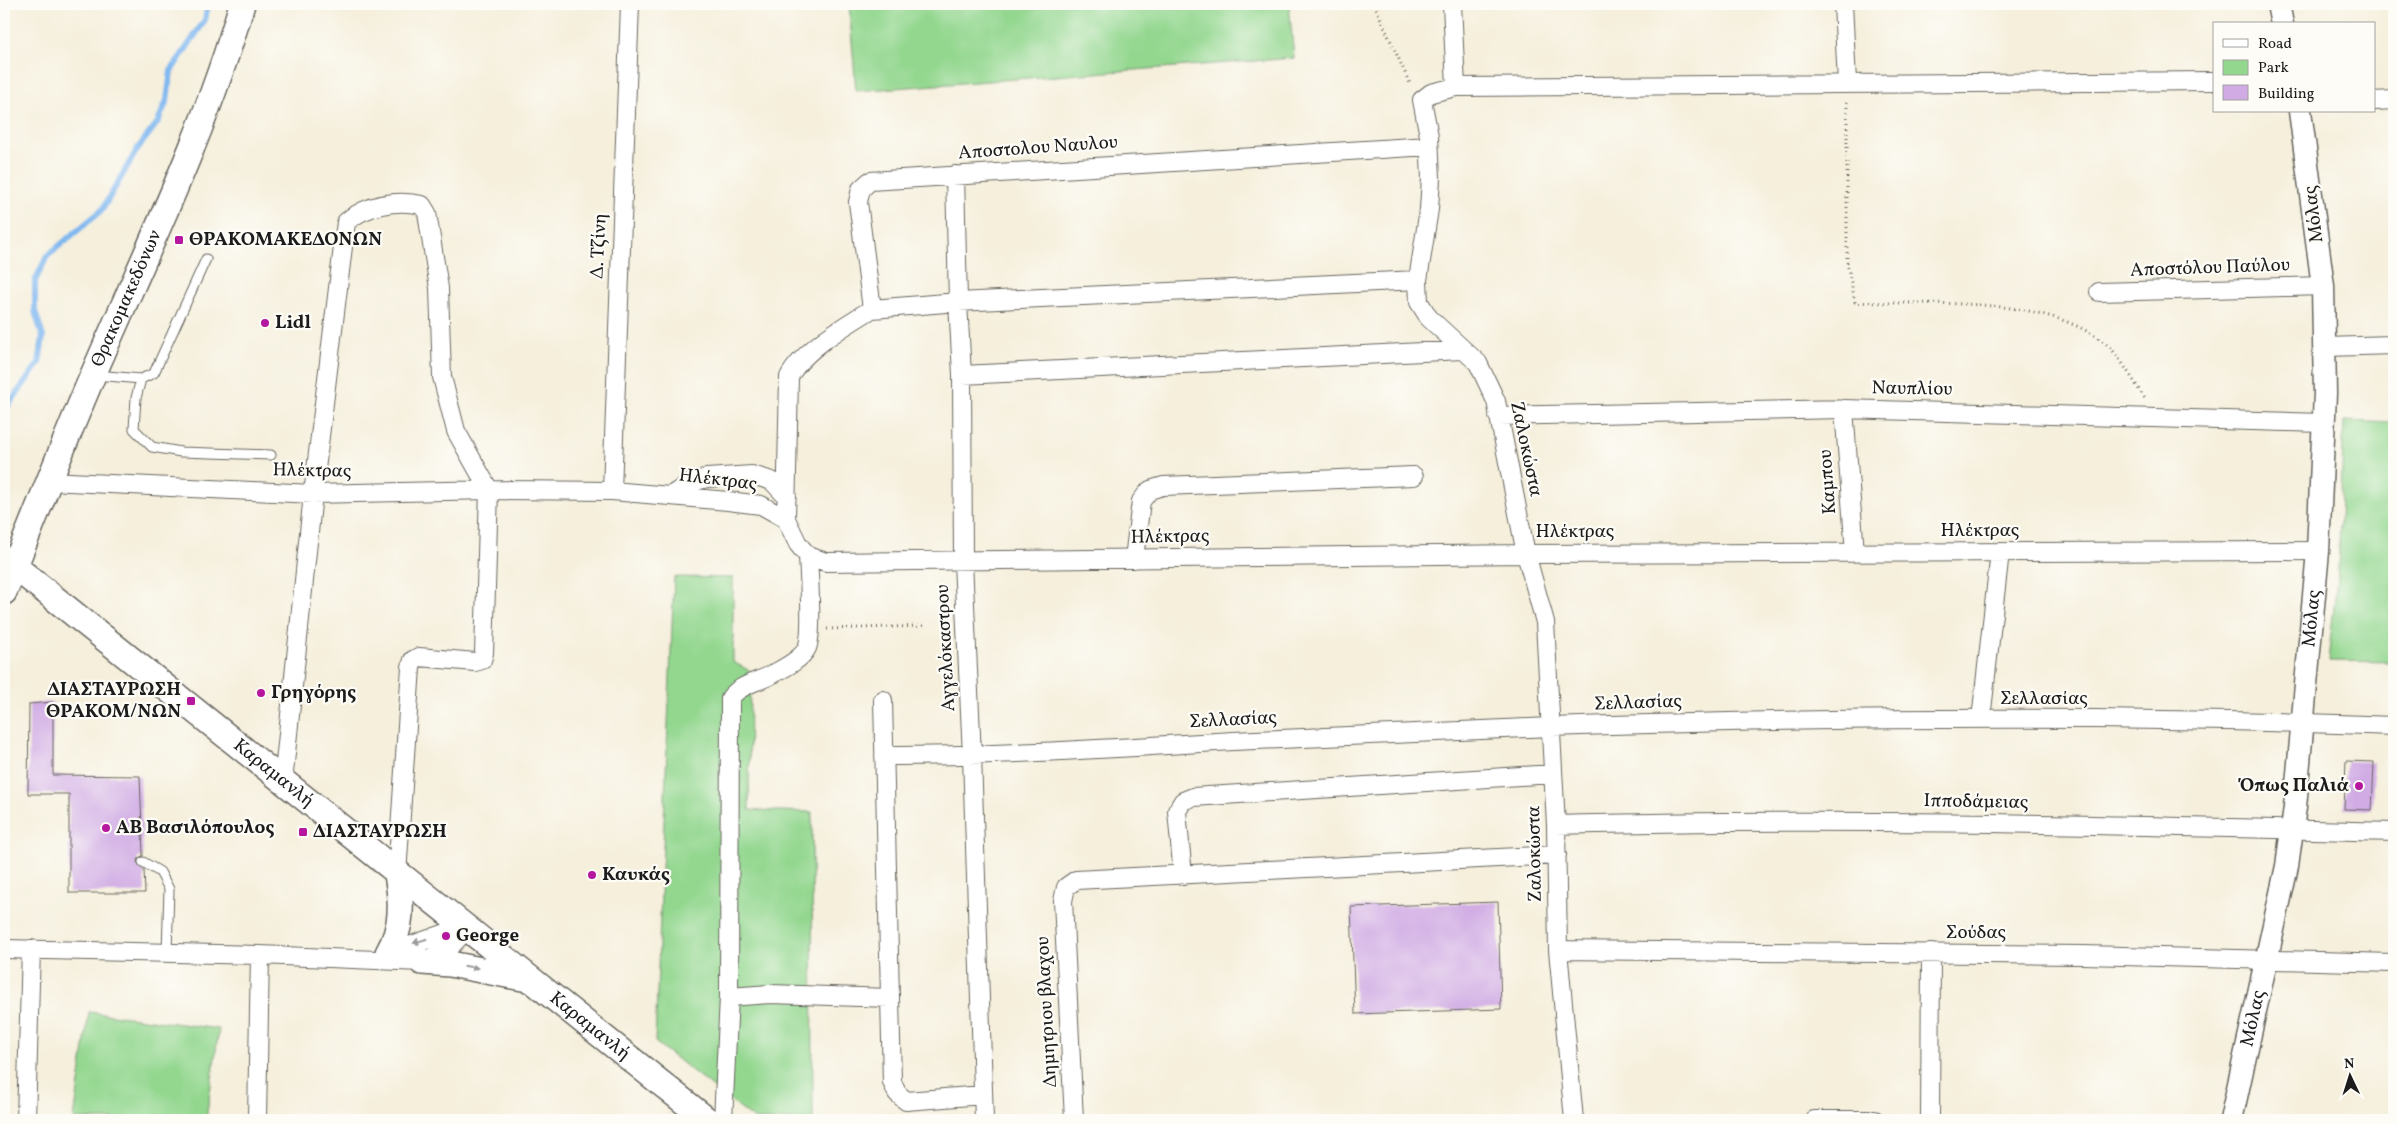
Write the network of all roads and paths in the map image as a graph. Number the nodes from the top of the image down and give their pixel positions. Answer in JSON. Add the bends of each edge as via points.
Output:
{"nodes":[{"id":1,"x":242,"y":4,"type":"edge"},
{"id":2,"x":630,"y":4,"type":"edge"},
{"id":3,"x":1374,"y":4,"type":"edge"},
{"id":4,"x":1452,"y":4,"type":"edge"},
{"id":5,"x":1843,"y":4,"type":"edge"},
{"id":6,"x":2278,"y":4,"type":"edge"},
{"id":7,"x":2282,"y":22,"type":"edge"},
{"id":8,"x":2213,"y":81,"type":"edge"},
{"id":9,"x":1847,"y":82,"type":"junction"},
{"id":10,"x":1456,"y":87,"type":"junction"},
{"id":11,"x":1422,"y":100,"type":"junction"},
{"id":12,"x":2394,"y":100,"type":"edge"},
{"id":13,"x":2376,"y":101,"type":"edge"},
{"id":14,"x":2300,"y":112,"type":"edge"},
{"id":15,"x":1429,"y":146,"type":"junction"},
{"id":16,"x":954,"y":175,"type":"junction"},
{"id":17,"x":206,"y":259,"type":"dead end"},
{"id":18,"x":1418,"y":280,"type":"junction"},
{"id":19,"x":2323,"y":286,"type":"junction"},
{"id":20,"x":2099,"y":292,"type":"dead end"},
{"id":21,"x":958,"y":302,"type":"junction"},
{"id":22,"x":872,"y":309,"type":"junction"},
{"id":23,"x":2394,"y":345,"type":"edge"},
{"id":24,"x":2325,"y":347,"type":"junction"},
{"id":25,"x":1462,"y":350,"type":"junction"},
{"id":26,"x":93,"y":375,"type":"junction"},
{"id":27,"x":962,"y":375,"type":"junction"},
{"id":28,"x":141,"y":379,"type":"junction"},
{"id":29,"x":1844,"y":409,"type":"junction"},
{"id":30,"x":1498,"y":416,"type":"junction"},
{"id":31,"x":2159,"y":419,"type":"junction"},
{"id":32,"x":2324,"y":423,"type":"junction"},
{"id":33,"x":271,"y":455,"type":"dead end"},
{"id":34,"x":1414,"y":476,"type":"dead end"},
{"id":35,"x":48,"y":482,"type":"junction"},
{"id":36,"x":489,"y":490,"type":"junction"},
{"id":37,"x":612,"y":491,"type":"junction"},
{"id":38,"x":313,"y":494,"type":"junction"},
{"id":39,"x":670,"y":496,"type":"junction"},
{"id":40,"x":787,"y":497,"type":"junction"},
{"id":41,"x":786,"y":519,"type":"junction"},
{"id":42,"x":2318,"y":551,"type":"junction"},
{"id":43,"x":2000,"y":552,"type":"junction"},
{"id":44,"x":1855,"y":553,"type":"junction"},
{"id":45,"x":1526,"y":554,"type":"junction"},
{"id":46,"x":808,"y":556,"type":"junction"},
{"id":47,"x":1134,"y":559,"type":"junction"},
{"id":48,"x":963,"y":562,"type":"junction"},
{"id":49,"x":9,"y":563,"type":"edge"},
{"id":50,"x":4,"y":592,"type":"edge"},
{"id":51,"x":923,"y":626,"type":"dead end"},
{"id":52,"x":809,"y":628,"type":"junction"},
{"id":53,"x":883,"y":700,"type":"dead end"},
{"id":54,"x":1980,"y":719,"type":"junction"},
{"id":55,"x":2303,"y":722,"type":"junction"},
{"id":56,"x":2394,"y":726,"type":"edge"},
{"id":57,"x":1551,"y":727,"type":"junction"},
{"id":58,"x":884,"y":756,"type":"junction"},
{"id":59,"x":972,"y":756,"type":"junction"},
{"id":60,"x":1553,"y":774,"type":"junction"},
{"id":61,"x":283,"y":782,"type":"junction"},
{"id":62,"x":1556,"y":825,"type":"junction"},
{"id":63,"x":2292,"y":830,"type":"junction"},
{"id":64,"x":2394,"y":832,"type":"edge"},
{"id":65,"x":1556,"y":855,"type":"junction"},
{"id":66,"x":144,"y":862,"type":"dead end"},
{"id":67,"x":398,"y":874,"type":"junction"},
{"id":68,"x":1182,"y":876,"type":"junction"},
{"id":69,"x":466,"y":926,"type":"junction"},
{"id":70,"x":4,"y":949,"type":"edge"},
{"id":71,"x":31,"y":949,"type":"junction"},
{"id":72,"x":1558,"y":950,"type":"junction"},
{"id":73,"x":167,"y":952,"type":"junction"},
{"id":74,"x":1931,"y":954,"type":"junction"},
{"id":75,"x":260,"y":955,"type":"junction"},
{"id":76,"x":380,"y":956,"type":"junction"},
{"id":77,"x":2268,"y":960,"type":"junction"},
{"id":78,"x":422,"y":962,"type":"junction"},
{"id":79,"x":2394,"y":963,"type":"edge"},
{"id":80,"x":534,"y":980,"type":"junction"},
{"id":81,"x":729,"y":997,"type":"junction"},
{"id":82,"x":890,"y":998,"type":"junction"},
{"id":83,"x":983,"y":1094,"type":"junction"},
{"id":84,"x":26,"y":1120,"type":"edge"},
{"id":85,"x":257,"y":1120,"type":"edge"},
{"id":86,"x":707,"y":1120,"type":"edge"},
{"id":87,"x":723,"y":1120,"type":"edge"},
{"id":88,"x":984,"y":1120,"type":"edge"},
{"id":89,"x":1074,"y":1120,"type":"edge"},
{"id":90,"x":1574,"y":1120,"type":"edge"},
{"id":91,"x":1814,"y":1120,"type":"edge"},
{"id":92,"x":1875,"y":1120,"type":"edge"},
{"id":93,"x":1930,"y":1120,"type":"edge"},
{"id":94,"x":2231,"y":1120,"type":"edge"}],
"edges":[{"from":1,"to":26,"type":"main road","name":"Θρακομακεδόνων","via":[[185,169]]},
{"from":2,"to":37,"type":"street","name":"Δ. Τζίνη"},
{"from":3,"to":11,"type":"path","via":[[1407,82]]},
{"from":4,"to":10,"type":"street"},
{"from":5,"to":9,"type":"street"},
{"from":6,"to":7,"type":"street"},
{"from":8,"to":9,"type":"street"},
{"from":9,"to":10,"type":"street"},
{"from":9,"to":31,"type":"path","via":[[1847,262],[1855,302],[1983,304],[2049,317],[2084,328],[2108,346]]},
{"from":10,"to":11,"type":"street","via":[[1431,93]]},
{"from":11,"to":15,"type":"street","name":"Ζαλοκώστα"},
{"from":12,"to":13,"type":"street"},
{"from":14,"to":19,"type":"street","name":"Μόλας"},
{"from":15,"to":16,"type":"street","name":"Αποστολου Ναυλου"},
{"from":15,"to":18,"type":"street","name":"Ζαλοκώστα","via":[[1429,209]]},
{"from":16,"to":21,"type":"street","name":"Αγγελόκαστρου"},
{"from":16,"to":22,"type":"street","name":"Αποστολου Ναυλου","via":[[870,181],[861,189],[858,202]]},
{"from":17,"to":28,"type":"lane","via":[[154,373]]},
{"from":18,"to":21,"type":"street"},
{"from":18,"to":25,"type":"street","name":"Ζαλοκώστα","via":[[1419,302],[1428,318]]},
{"from":19,"to":20,"type":"street","name":"Αποστόλου Παύλου"},
{"from":19,"to":24,"type":"street","name":"Μόλας"},
{"from":21,"to":22,"type":"street"},
{"from":21,"to":27,"type":"street","name":"Αγγελόκαστρου"},
{"from":22,"to":40,"type":"street","via":[[835,331],[794,367],[790,377]]},
{"from":23,"to":24,"type":"street"},
{"from":24,"to":32,"type":"street","name":"Μόλας"},
{"from":25,"to":27,"type":"street"},
{"from":25,"to":30,"type":"street","name":"Ζαλοκώστα","via":[[1478,363],[1496,401]]},
{"from":26,"to":28,"type":"lane"},
{"from":26,"to":35,"type":"main road","name":"Θρακομακεδόνων"},
{"from":27,"to":48,"type":"street","name":"Αγγελόκαστρου"},
{"from":28,"to":33,"type":"lane","via":[[134,429],[152,447],[181,452]]},
{"from":29,"to":30,"type":"street","name":"Ναυπλίου"},
{"from":29,"to":31,"type":"street","name":"Ναυπλίου"},
{"from":29,"to":44,"type":"street","name":"Καμπου"},
{"from":30,"to":45,"type":"street","name":"Ζαλοκώστα"},
{"from":31,"to":32,"type":"street","name":"Ναυπλίου"},
{"from":32,"to":42,"type":"street","name":"Μόλας"},
{"from":34,"to":47,"type":"street","via":[[1162,486],[1150,490],[1141,501]]},
{"from":35,"to":38,"type":"street","name":"Ηλέκτρας"},
{"from":35,"to":49,"type":"main road","name":"Θρακομακεδόνων"},
{"from":36,"to":37,"type":"street","name":"Ηλέκτρας"},
{"from":36,"to":38,"type":"street","name":"Ηλέκτρας"},
{"from":36,"to":38,"type":"street","via":[[456,432],[442,377],[438,288],[427,213],[422,205],[411,203],[383,205],[357,213],[346,222]]},
{"from":36,"to":67,"type":"street","via":[[482,660],[419,657],[410,667]]},
{"from":37,"to":39,"type":"street","name":"Ηλέκτρας"},
{"from":38,"to":61,"type":"street"},
{"from":39,"to":40,"type":"street","via":[[692,482],[707,478],[752,475],[772,482]]},
{"from":39,"to":41,"type":"street","name":"Ηλέκτρας","via":[[761,506]]},
{"from":40,"to":41,"type":"street"},
{"from":41,"to":46,"type":"street"},
{"from":42,"to":43,"type":"street","name":"Ηλέκτρας"},
{"from":42,"to":55,"type":"street","name":"Μόλας"},
{"from":43,"to":44,"type":"street","name":"Ηλέκτρας"},
{"from":43,"to":54,"type":"street"},
{"from":44,"to":45,"type":"street","name":"Ηλέκτρας"},
{"from":45,"to":47,"type":"street","name":"Ηλέκτρας"},
{"from":45,"to":57,"type":"street","name":"Ζαλοκώστα","via":[[1544,622]]},
{"from":46,"to":48,"type":"street","name":"Ηλέκτρας","via":[[826,562]]},
{"from":46,"to":52,"type":"street"},
{"from":47,"to":48,"type":"street","name":"Ηλέκτρας"},
{"from":48,"to":59,"type":"street","name":"Αγγελόκαστρου"},
{"from":49,"to":50,"type":"main road","name":"Θρακομακεδόνων"},
{"from":49,"to":61,"type":"main road","name":"Καραμανλή"},
{"from":51,"to":52,"type":"path","via":[[838,630]]},
{"from":52,"to":81,"type":"street","via":[[806,648],[797,660],[737,689],[730,698]]},
{"from":53,"to":58,"type":"street"},
{"from":54,"to":55,"type":"street","name":"Σελλασίας"},
{"from":54,"to":57,"type":"street","name":"Σελλασίας"},
{"from":55,"to":56,"type":"street","name":"Σελλασίας"},
{"from":55,"to":63,"type":"street","name":"Μόλας"},
{"from":57,"to":59,"type":"street","name":"Σελλασίας"},
{"from":57,"to":60,"type":"street","name":"Ζαλοκώστα"},
{"from":58,"to":59,"type":"street","name":"Σελλασίας"},
{"from":58,"to":82,"type":"street"},
{"from":59,"to":83,"type":"street","name":"Αγγελόκαστρου"},
{"from":60,"to":62,"type":"street","name":"Ζαλοκώστα"},
{"from":60,"to":68,"type":"street","via":[[1194,797],[1183,801],[1177,812]]},
{"from":61,"to":67,"type":"main road","name":"Καραμανλή"},
{"from":62,"to":63,"type":"street","name":"Ιπποδάμειας","via":[[1912,823]]},
{"from":62,"to":65,"type":"street","name":"Ζαλοκώστα"},
{"from":63,"to":64,"type":"street","name":"Ιπποδάμειας"},
{"from":63,"to":77,"type":"street","name":"Μόλας"},
{"from":65,"to":68,"type":"street"},
{"from":65,"to":72,"type":"street","name":"Ζαλοκώστα"},
{"from":66,"to":73,"type":"lane","via":[[160,872],[169,890]]},
{"from":67,"to":69,"type":"main road","name":"Καραμανλή"},
{"from":67,"to":76,"type":"main road","via":[[400,925]]},
{"from":68,"to":89,"type":"street","name":"Δημητριου βλαχου","via":[[1076,880],[1066,887],[1063,901]]},
{"from":69,"to":76,"type":"street","one_way":true},
{"from":69,"to":78,"type":"street","via":[[454,945]]},
{"from":69,"to":80,"type":"main road","name":"Καραμανλή"},
{"from":70,"to":71,"type":"street"},
{"from":71,"to":73,"type":"street"},
{"from":71,"to":84,"type":"street"},
{"from":72,"to":74,"type":"street","name":"Σούδας"},
{"from":72,"to":90,"type":"street","name":"Ζαλοκώστα"},
{"from":73,"to":75,"type":"street"},
{"from":74,"to":77,"type":"street","name":"Σούδας"},
{"from":74,"to":93,"type":"street"},
{"from":75,"to":76,"type":"street"},
{"from":75,"to":85,"type":"street"},
{"from":76,"to":78,"type":"street"},
{"from":77,"to":79,"type":"street","name":"Σούδας"},
{"from":77,"to":94,"type":"street","name":"Μόλας"},
{"from":78,"to":80,"type":"main road","one_way":true},
{"from":80,"to":86,"type":"main road","name":"Καραμανλή"},
{"from":81,"to":82,"type":"street","via":[[770,994]]},
{"from":81,"to":87,"type":"street"},
{"from":82,"to":83,"type":"street","via":[[892,1082],[896,1093],[906,1101]]},
{"from":83,"to":88,"type":"street","name":"Αγγελόκαστρου"},
{"from":91,"to":92,"type":"street"}]}
